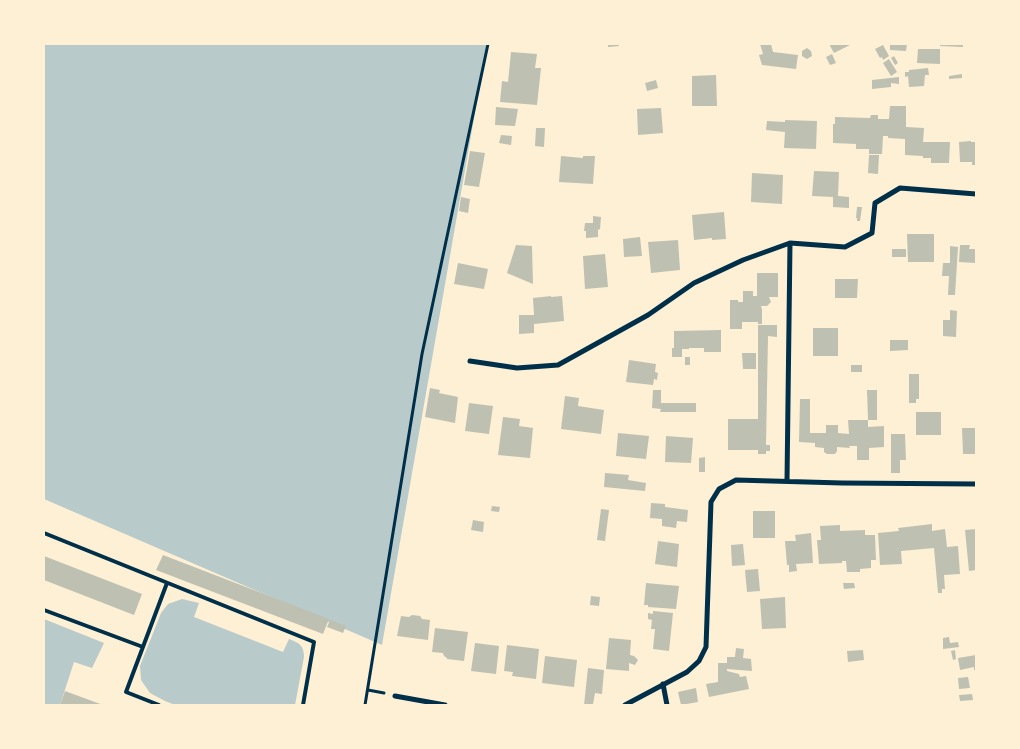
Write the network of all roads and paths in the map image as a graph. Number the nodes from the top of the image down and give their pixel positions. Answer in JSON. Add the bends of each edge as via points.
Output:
{"nodes":[{"id":1,"x":488,"y":44,"type":"edge"},
{"id":2,"x":976,"y":194,"type":"edge"},
{"id":3,"x":790,"y":243,"type":"junction"},
{"id":4,"x":470,"y":361,"type":"dead end"},
{"id":5,"x":787,"y":482,"type":"junction"},
{"id":6,"x":976,"y":484,"type":"edge"},
{"id":7,"x":44,"y":533,"type":"edge"},
{"id":8,"x":167,"y":583,"type":"junction"},
{"id":9,"x":44,"y":610,"type":"edge"},
{"id":10,"x":143,"y":647,"type":"junction"},
{"id":11,"x":663,"y":684,"type":"junction"},
{"id":12,"x":368,"y":690,"type":"junction"},
{"id":13,"x":395,"y":696,"type":"joint"},
{"id":14,"x":159,"y":705,"type":"edge"},
{"id":15,"x":303,"y":705,"type":"edge"},
{"id":16,"x":365,"y":705,"type":"edge"},
{"id":17,"x":445,"y":705,"type":"edge"},
{"id":18,"x":625,"y":705,"type":"edge"},
{"id":19,"x":667,"y":705,"type":"edge"}],
"edges":[{"from":1,"to":12,"type":"path","via":[[422,354]]},
{"from":2,"to":3,"type":"street","via":[[900,188],[876,202],[872,233],[845,247]]},
{"from":3,"to":4,"type":"street","via":[[694,283],[648,315],[558,365],[517,368]]},
{"from":3,"to":5,"type":"street"},
{"from":5,"to":6,"type":"street"},
{"from":5,"to":11,"type":"street","via":[[736,480],[719,489],[711,502],[706,647],[699,661],[687,672]]},
{"from":7,"to":8,"type":"lane"},
{"from":8,"to":10,"type":"lane"},
{"from":8,"to":15,"type":"lane","via":[[314,642]]},
{"from":9,"to":10,"type":"lane"},
{"from":10,"to":14,"type":"lane","via":[[126,692]]},
{"from":11,"to":18,"type":"street"},
{"from":11,"to":19,"type":"street"},
{"from":12,"to":13,"type":"path"},
{"from":12,"to":16,"type":"path"},
{"from":13,"to":17,"type":"street"}]}
